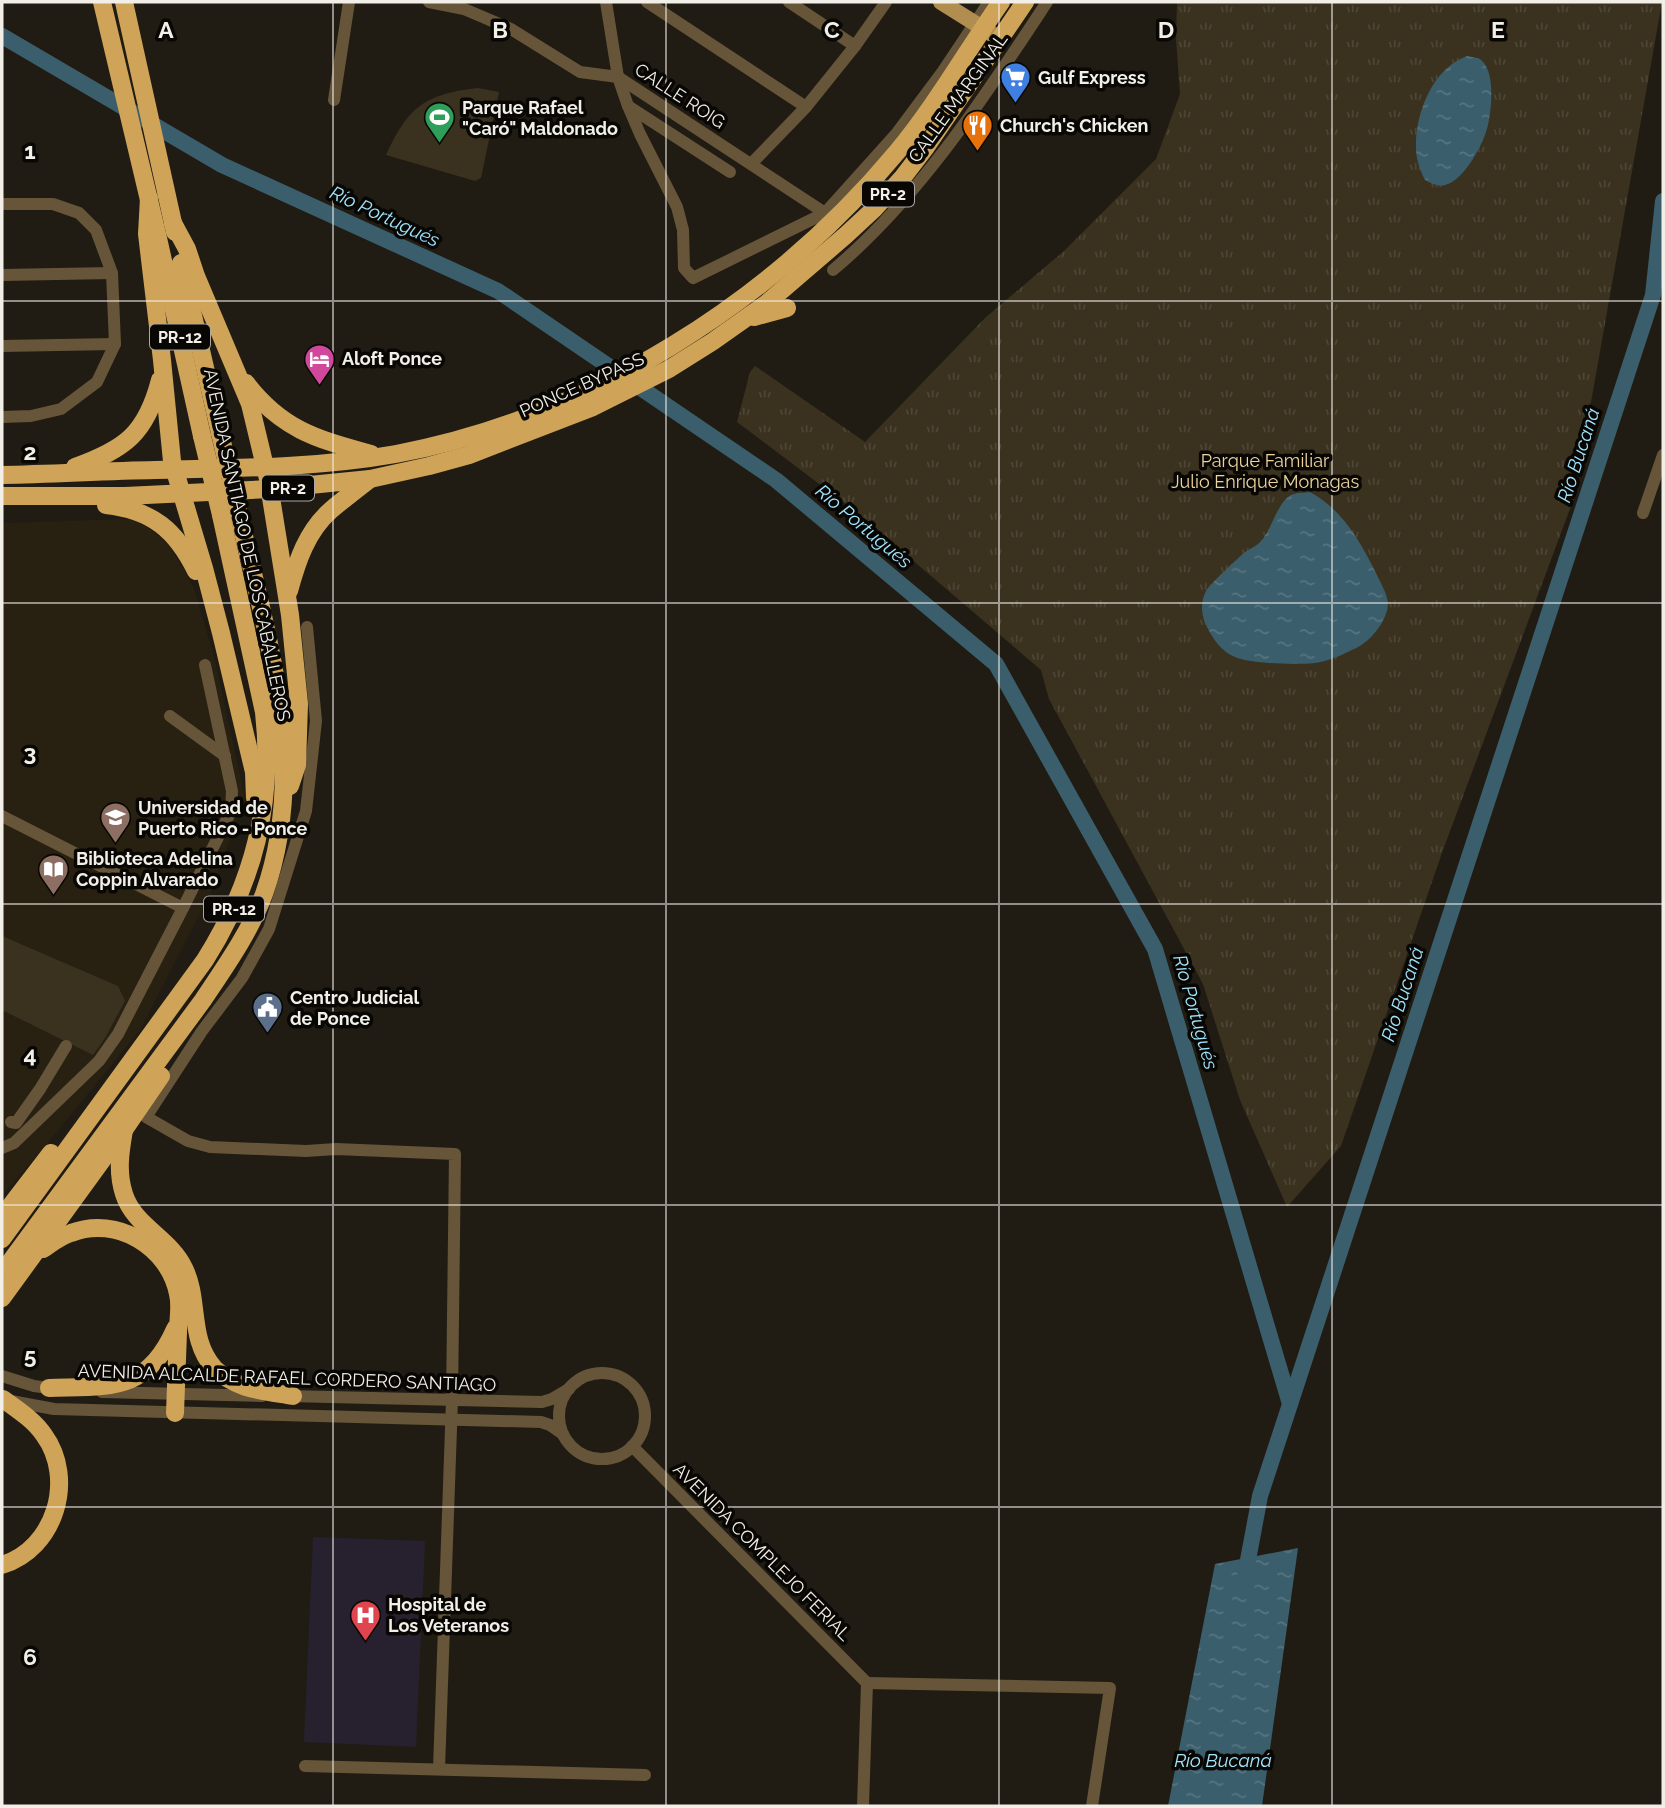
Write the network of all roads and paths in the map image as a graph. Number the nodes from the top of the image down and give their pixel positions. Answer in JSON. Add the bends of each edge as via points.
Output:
{"nodes":[{"id":1,"x":102,"y":2,"type":"edge"},
{"id":2,"x":124,"y":2,"type":"edge"},
{"id":3,"x":349,"y":2,"type":"edge"},
{"id":4,"x":429,"y":2,"type":"edge"},
{"id":5,"x":606,"y":2,"type":"edge"},
{"id":6,"x":647,"y":2,"type":"edge"},
{"id":7,"x":789,"y":2,"type":"edge"},
{"id":8,"x":886,"y":2,"type":"edge"},
{"id":9,"x":941,"y":2,"type":"edge"},
{"id":10,"x":989,"y":2,"type":"edge"},
{"id":11,"x":1001,"y":2,"type":"edge"},
{"id":12,"x":1025,"y":2,"type":"edge"},
{"id":13,"x":1047,"y":2,"type":"edge"},
{"id":14,"x":979,"y":26,"type":"junction"},
{"id":15,"x":999,"y":39,"type":"junction"},
{"id":16,"x":855,"y":46,"type":"junction"},
{"id":17,"x":618,"y":77,"type":"junction"},
{"id":18,"x":334,"y":100,"type":"dead end"},
{"id":19,"x":628,"y":106,"type":"junction"},
{"id":20,"x":806,"y":107,"type":"junction"},
{"id":21,"x":751,"y":163,"type":"junction"},
{"id":22,"x":730,"y":172,"type":"dead end"},
{"id":23,"x":915,"y":174,"type":"junction"},
{"id":24,"x":2,"y":204,"type":"edge"},
{"id":25,"x":825,"y":213,"type":"junction"},
{"id":26,"x":153,"y":236,"type":"junction"},
{"id":27,"x":182,"y":247,"type":"junction"},
{"id":28,"x":833,"y":270,"type":"dead end"},
{"id":29,"x":111,"y":273,"type":"junction"},
{"id":30,"x":2,"y":275,"type":"edge"},
{"id":31,"x":787,"y":308,"type":"dead end"},
{"id":32,"x":744,"y":319,"type":"junction"},
{"id":33,"x":115,"y":344,"type":"junction"},
{"id":34,"x":2,"y":346,"type":"edge"},
{"id":35,"x":233,"y":363,"type":"junction"},
{"id":36,"x":163,"y":370,"type":"junction"},
{"id":37,"x":2,"y":417,"type":"edge"},
{"id":38,"x":211,"y":435,"type":"junction"},
{"id":39,"x":1663,"y":455,"type":"edge"},
{"id":40,"x":377,"y":456,"type":"junction"},
{"id":41,"x":266,"y":468,"type":"junction"},
{"id":42,"x":175,"y":469,"type":"junction"},
{"id":43,"x":7,"y":473,"type":"edge"},
{"id":44,"x":57,"y":474,"type":"junction"},
{"id":45,"x":370,"y":479,"type":"junction"},
{"id":46,"x":270,"y":489,"type":"junction"},
{"id":47,"x":182,"y":493,"type":"junction"},
{"id":48,"x":54,"y":495,"type":"junction"},
{"id":49,"x":2,"y":496,"type":"edge"},
{"id":50,"x":1643,"y":513,"type":"dead end"},
{"id":51,"x":230,"y":515,"type":"junction"},
{"id":52,"x":287,"y":598,"type":"junction"},
{"id":53,"x":217,"y":617,"type":"junction"},
{"id":54,"x":307,"y":627,"type":"dead end"},
{"id":55,"x":205,"y":665,"type":"dead end"},
{"id":56,"x":170,"y":716,"type":"dead end"},
{"id":57,"x":225,"y":756,"type":"junction"},
{"id":58,"x":283,"y":806,"type":"junction"},
{"id":59,"x":2,"y":816,"type":"edge"},
{"id":60,"x":253,"y":857,"type":"junction"},
{"id":61,"x":183,"y":908,"type":"junction"},
{"id":62,"x":186,"y":1024,"type":"junction"},
{"id":63,"x":66,"y":1046,"type":"dead end"},
{"id":64,"x":103,"y":1101,"type":"junction"},
{"id":65,"x":28,"y":1129,"type":"junction"},
{"id":66,"x":124,"y":1130,"type":"junction"},
{"id":67,"x":2,"y":1148,"type":"edge"},
{"id":68,"x":2,"y":1215,"type":"edge"},
{"id":69,"x":2,"y":1239,"type":"edge"},
{"id":70,"x":32,"y":1257,"type":"junction"},
{"id":71,"x":2,"y":1273,"type":"edge"},
{"id":72,"x":2,"y":1298,"type":"edge"},
{"id":73,"x":178,"y":1323,"type":"junction"},
{"id":74,"x":2,"y":1376,"type":"edge"},
{"id":75,"x":49,"y":1388,"type":"junction"},
{"id":76,"x":569,"y":1388,"type":"junction"},
{"id":77,"x":293,"y":1396,"type":"junction"},
{"id":78,"x":3,"y":1399,"type":"edge"},
{"id":79,"x":452,"y":1400,"type":"junction"},
{"id":80,"x":175,"y":1404,"type":"junction"},
{"id":81,"x":451,"y":1420,"type":"junction"},
{"id":82,"x":563,"y":1434,"type":"junction"},
{"id":83,"x":632,"y":1446,"type":"junction"},
{"id":84,"x":2,"y":1564,"type":"edge"},
{"id":85,"x":867,"y":1683,"type":"junction"},
{"id":86,"x":305,"y":1766,"type":"dead end"},
{"id":87,"x":439,"y":1769,"type":"junction"},
{"id":88,"x":645,"y":1775,"type":"dead end"},
{"id":89,"x":863,"y":1806,"type":"edge"},
{"id":90,"x":1092,"y":1806,"type":"edge"}],
"edges":[{"from":1,"to":26,"type":"highway","via":[[149,198]]},
{"from":2,"to":27,"type":"highway"},
{"from":3,"to":18,"type":"street"},
{"from":4,"to":17,"type":"street","name":"CALLE ROIG","via":[[464,9],[511,29],[580,72]]},
{"from":5,"to":17,"type":"street"},
{"from":6,"to":20,"type":"street"},
{"from":7,"to":16,"type":"street"},
{"from":8,"to":16,"type":"street"},
{"from":9,"to":14,"type":"main road"},
{"from":10,"to":14,"type":"street"},
{"from":11,"to":14,"type":"highway","name":"PONCE BYPASS","number":"PR-2"},
{"from":12,"to":15,"type":"highway","name":"PONCE BYPASS","number":"PR-2"},
{"from":13,"to":23,"type":"street","name":"CALLE MARGINAL","via":[[943,153]]},
{"from":14,"to":15,"type":"main road"},
{"from":14,"to":25,"type":"street","via":[[896,134]]},
{"from":14,"to":40,"type":"highway","name":"PONCE BYPASS","number":"PR-2","via":[[932,108],[896,153],[838,216],[749,294],[634,367],[547,409],[461,439]]},
{"from":15,"to":23,"type":"highway","name":"PONCE BYPASS","number":"PR-2","via":[[926,147]]},
{"from":16,"to":20,"type":"street"},
{"from":17,"to":19,"type":"street"},
{"from":17,"to":21,"type":"street","name":"CALLE ROIG"},
{"from":19,"to":22,"type":"street"},
{"from":19,"to":25,"type":"street","via":[[677,207],[684,268],[693,278]]},
{"from":20,"to":21,"type":"street"},
{"from":21,"to":25,"type":"street","name":"CALLE ROIG"},
{"from":23,"to":28,"type":"street","name":"CALLE MARGINAL","via":[[876,230]]},
{"from":23,"to":32,"type":"highway","name":"PONCE BYPASS","number":"PR-2"},
{"from":24,"to":29,"type":"street","via":[[53,204],[79,214],[96,230]]},
{"from":26,"to":36,"type":"highway"},
{"from":26,"to":38,"type":"highway","name":"AVENIDA SANTIAGO DE LOS CABALLEROS","number":"PR-12"},
{"from":27,"to":35,"type":"highway"},
{"from":27,"to":38,"type":"highway","name":"AVENIDA SANTIAGO DE LOS CABALLEROS","number":"PR-12"},
{"from":29,"to":30,"type":"street"},
{"from":29,"to":33,"type":"street"},
{"from":31,"to":32,"type":"highway"},
{"from":32,"to":45,"type":"highway","name":"PONCE BYPASS","number":"PR-2","via":[[648,380],[593,407],[469,454]]},
{"from":33,"to":34,"type":"street"},
{"from":33,"to":37,"type":"street","via":[[97,382],[61,409]]},
{"from":35,"to":40,"type":"highway","via":[[258,398],[286,422],[327,442]]},
{"from":35,"to":41,"type":"highway","via":[[254,418]]},
{"from":36,"to":42,"type":"highway"},
{"from":36,"to":44,"type":"highway","via":[[148,415],[129,439],[99,459]]},
{"from":38,"to":51,"type":"highway","name":"AVENIDA SANTIAGO DE LOS CABALLEROS","number":"PR-12","bridge":true},
{"from":39,"to":50,"type":"street"},
{"from":40,"to":41,"type":"highway","name":"PONCE BYPASS","number":"PR-2"},
{"from":41,"to":42,"type":"highway","name":"PONCE BYPASS","number":"PR-2"},
{"from":41,"to":46,"type":"highway"},
{"from":42,"to":44,"type":"highway","name":"PONCE BYPASS","number":"PR-2"},
{"from":42,"to":47,"type":"highway"},
{"from":43,"to":44,"type":"highway","name":"PONCE BYPASS","number":"PR-2"},
{"from":45,"to":46,"type":"highway","name":"PONCE BYPASS","number":"PR-2"},
{"from":45,"to":52,"type":"highway","via":[[319,522],[297,564]]},
{"from":46,"to":47,"type":"highway","name":"PONCE BYPASS","number":"PR-2"},
{"from":46,"to":52,"type":"highway"},
{"from":47,"to":48,"type":"highway","name":"PONCE BYPASS","number":"PR-2"},
{"from":47,"to":53,"type":"highway"},
{"from":48,"to":49,"type":"highway","name":"PONCE BYPASS","number":"PR-2"},
{"from":48,"to":53,"type":"highway","via":[[132,509],[162,524],[189,556]]},
{"from":51,"to":58,"type":"highway","name":"AVENIDA SANTIAGO DE LOS CABALLEROS","number":"PR-12","via":[[265,627],[281,710]]},
{"from":51,"to":60,"type":"highway","name":"AVENIDA SANTIAGO DE LOS CABALLEROS","number":"PR-12","via":[[267,741],[265,803]]},
{"from":52,"to":58,"type":"highway","via":[[299,704],[297,765]]},
{"from":53,"to":60,"type":"highway","via":[[254,772]]},
{"from":54,"to":79,"type":"street","via":[[316,721],[306,811],[269,929],[243,978],[146,1117],[188,1142],[210,1147],[455,1154]]},
{"from":55,"to":57,"type":"street"},
{"from":56,"to":57,"type":"street"},
{"from":57,"to":61,"type":"street","via":[[231,811]]},
{"from":58,"to":62,"type":"highway","name":"AVENIDA SANTIAGO DE LOS CABALLEROS","number":"PR-12","via":[[270,875],[251,924]]},
{"from":59,"to":61,"type":"street"},
{"from":60,"to":64,"type":"highway","name":"AVENIDA SANTIAGO DE LOS CABALLEROS","number":"PR-12","via":[[214,946]]},
{"from":61,"to":65,"type":"street","via":[[106,1052]]},
{"from":62,"to":66,"type":"highway","via":[[179,1047]]},
{"from":62,"to":71,"type":"highway","name":"AVENIDA SANTIAGO DE LOS CABALLEROS","number":"PR-12"},
{"from":63,"to":65,"type":"street","via":[[13,1122]]},
{"from":64,"to":68,"type":"highway","via":[[78,1119]]},
{"from":64,"to":69,"type":"highway","name":"AVENIDA SANTIAGO DE LOS CABALLEROS","number":"PR-12"},
{"from":65,"to":67,"type":"street"},
{"from":66,"to":70,"type":"highway"},
{"from":66,"to":77,"type":"highway","via":[[119,1168],[126,1200],[183,1264],[193,1294],[195,1329],[208,1361],[244,1388]]},
{"from":70,"to":72,"type":"highway"},
{"from":70,"to":73,"type":"highway","via":[[78,1231],[103,1228],[128,1234],[148,1245],[167,1266],[178,1294]]},
{"from":73,"to":75,"type":"highway","via":[[168,1347],[139,1376],[113,1385]]},
{"from":73,"to":80,"type":"highway"},
{"from":74,"to":75,"type":"street","name":"AVENIDA ALCALDE RAFAEL CORDERO SANTIAGO"},
{"from":75,"to":80,"type":"street","name":"AVENIDA ALCALDE RAFAEL CORDERO SANTIAGO"},
{"from":76,"to":79,"type":"street","name":"AVENIDA ALCALDE RAFAEL CORDERO SANTIAGO","via":[[542,1402]]},
{"from":76,"to":82,"type":"street","via":[[559,1411]]},
{"from":76,"to":83,"type":"street","via":[[581,1378],[597,1374],[613,1375],[634,1387],[645,1417]]},
{"from":77,"to":79,"type":"street","name":"AVENIDA ALCALDE RAFAEL CORDERO SANTIAGO"},
{"from":77,"to":80,"type":"street","name":"AVENIDA ALCALDE RAFAEL CORDERO SANTIAGO"},
{"from":78,"to":80,"type":"street","name":"AVENIDA ALCALDE RAFAEL CORDERO SANTIAGO","via":[[54,1409]]},
{"from":78,"to":84,"type":"highway","via":[[44,1434],[55,1456],[59,1483],[54,1513],[43,1535]]},
{"from":79,"to":81,"type":"street"},
{"from":80,"to":81,"type":"street","name":"AVENIDA ALCALDE RAFAEL CORDERO SANTIAGO"},
{"from":81,"to":82,"type":"street","name":"AVENIDA ALCALDE RAFAEL CORDERO SANTIAGO","via":[[541,1422]]},
{"from":81,"to":87,"type":"street"},
{"from":82,"to":83,"type":"street","via":[[579,1452],[594,1458],[611,1458]]},
{"from":83,"to":85,"type":"street","name":"AVENIDA COMPLEJO FERIAL"},
{"from":85,"to":89,"type":"street"},
{"from":85,"to":90,"type":"street","via":[[1110,1688]]},
{"from":86,"to":87,"type":"street"},
{"from":87,"to":88,"type":"street"}]}
